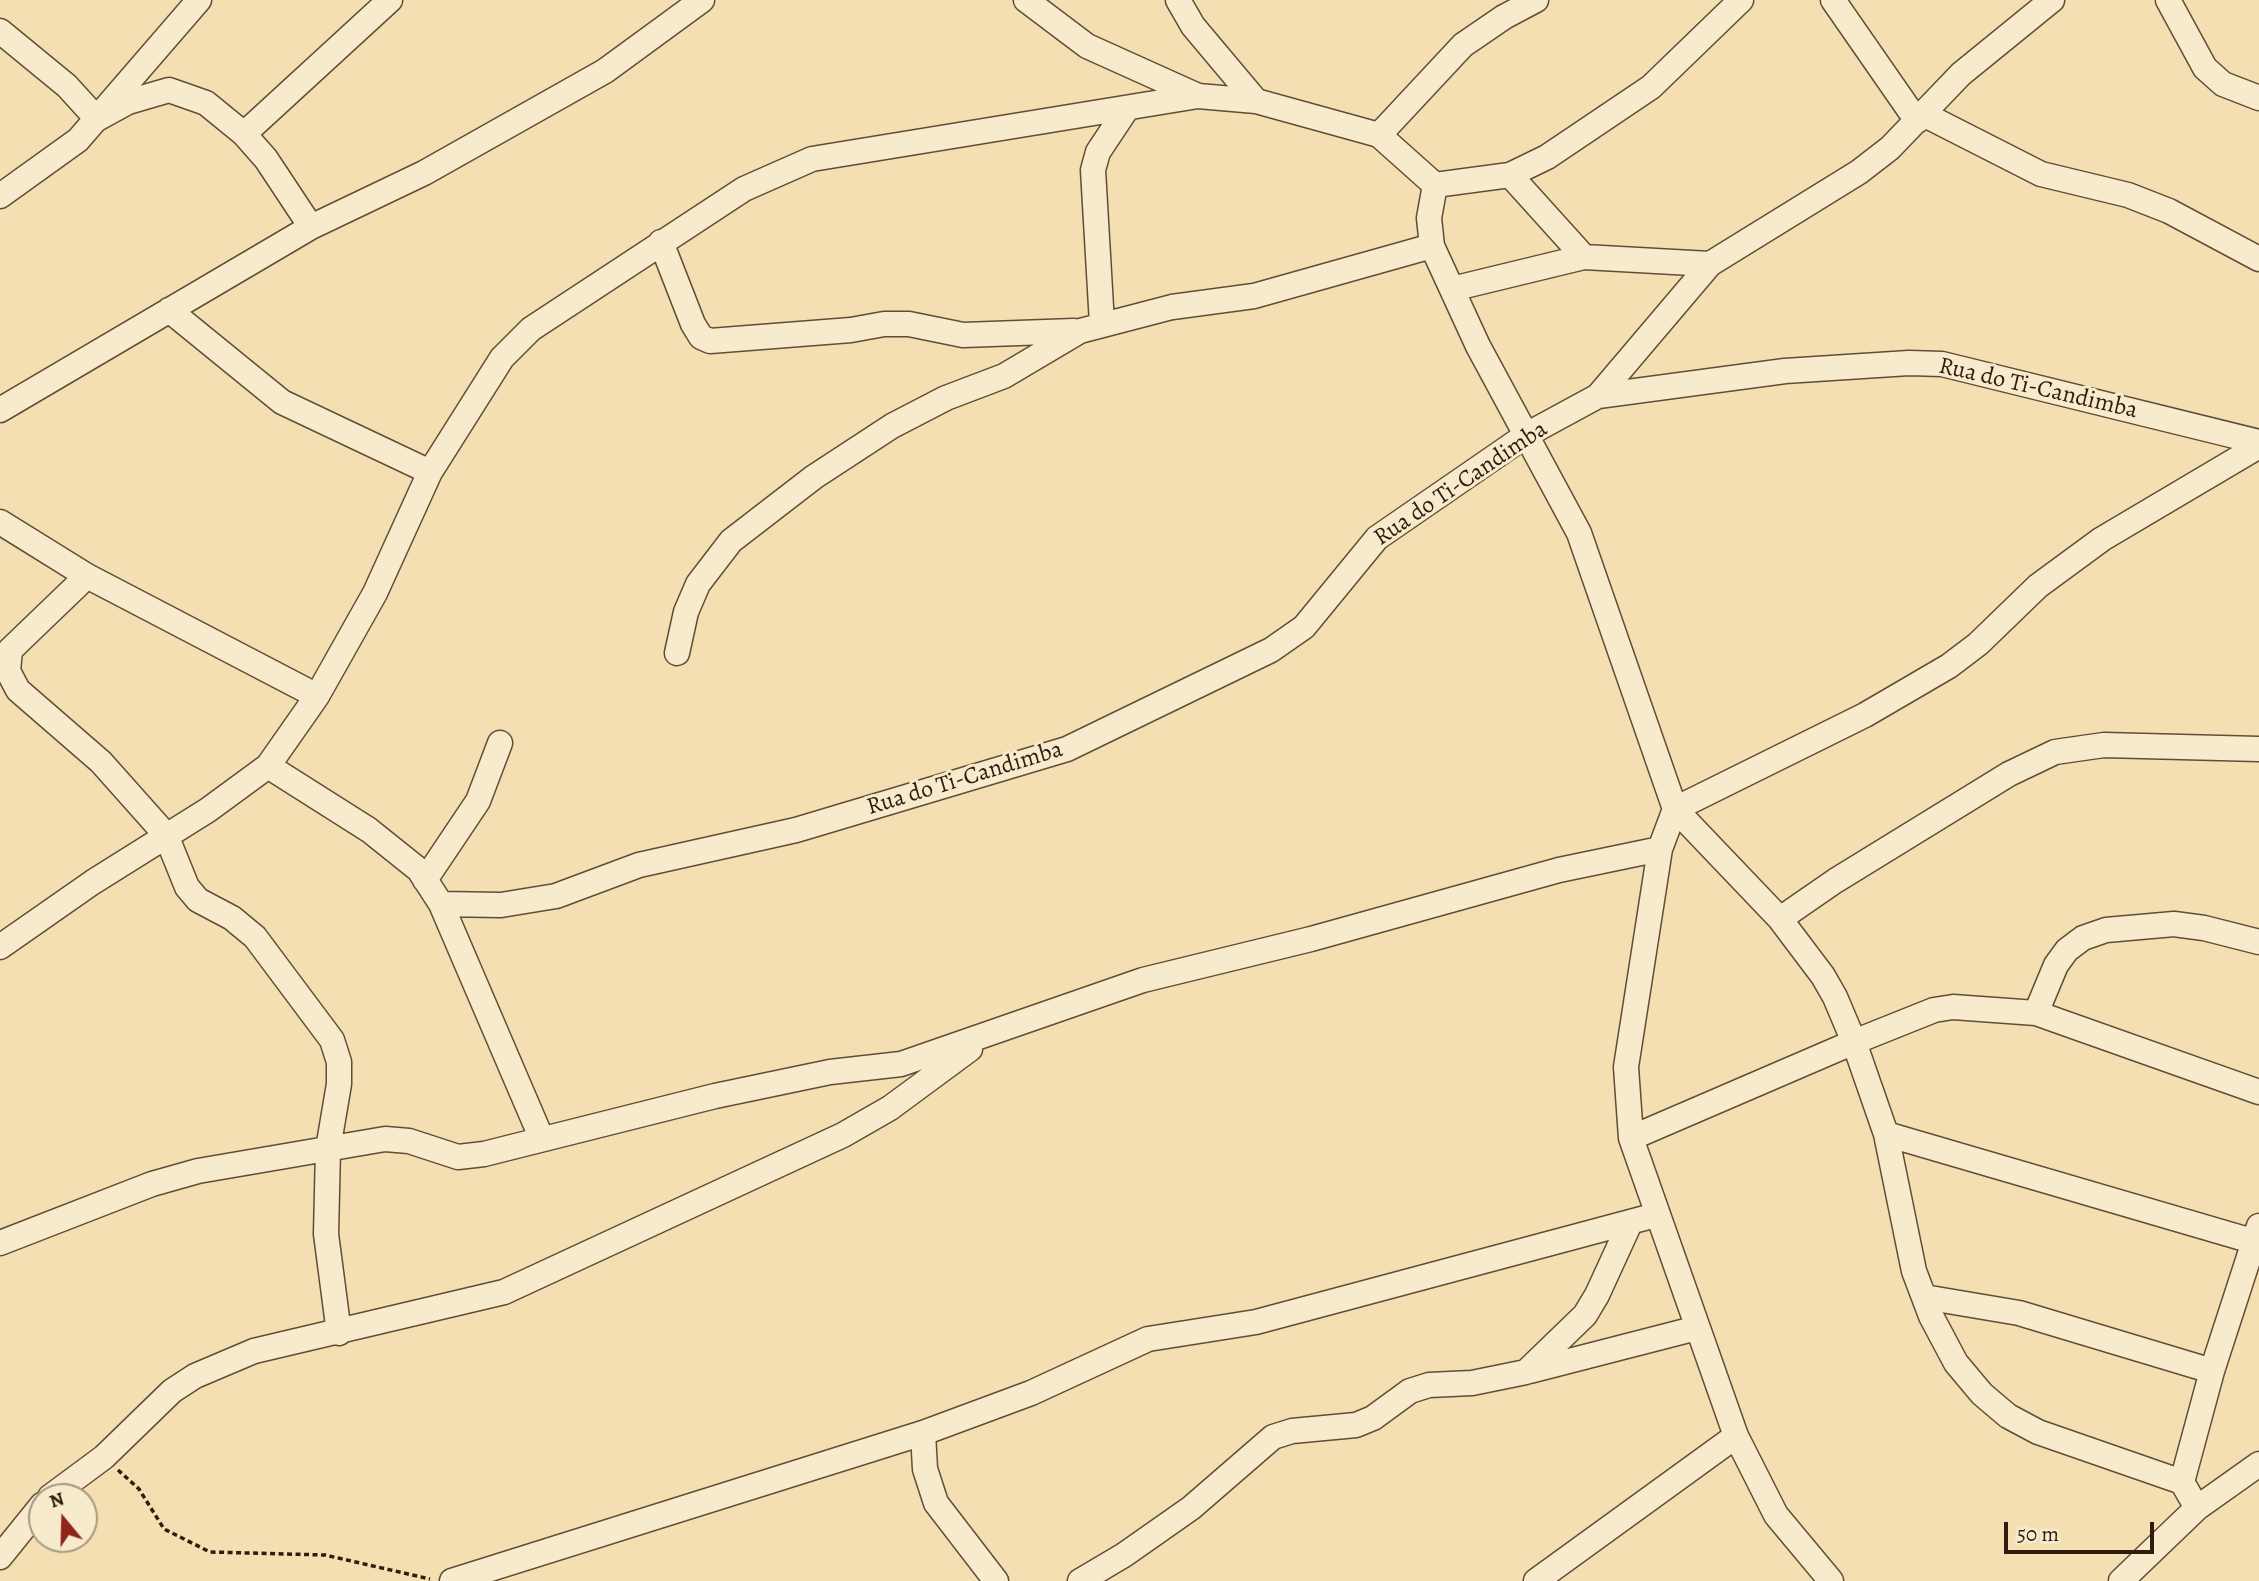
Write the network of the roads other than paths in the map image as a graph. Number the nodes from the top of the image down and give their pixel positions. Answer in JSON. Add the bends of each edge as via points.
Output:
{"nodes":[{"id":1,"x":199,"y":0,"type":"edge"},
{"id":2,"x":390,"y":0,"type":"edge"},
{"id":3,"x":702,"y":0,"type":"edge"},
{"id":4,"x":1026,"y":0,"type":"edge"},
{"id":5,"x":1178,"y":0,"type":"edge"},
{"id":6,"x":1536,"y":0,"type":"edge"},
{"id":7,"x":1741,"y":0,"type":"edge"},
{"id":8,"x":1833,"y":0,"type":"edge"},
{"id":9,"x":2052,"y":0,"type":"edge"},
{"id":10,"x":2168,"y":0,"type":"edge"},
{"id":11,"x":0,"y":32,"type":"edge"},
{"id":12,"x":1198,"y":96,"type":"junction"},
{"id":13,"x":2259,"y":98,"type":"edge"},
{"id":14,"x":1256,"y":101,"type":"junction"},
{"id":15,"x":1126,"y":110,"type":"junction"},
{"id":16,"x":1920,"y":117,"type":"junction"},
{"id":17,"x":97,"y":119,"type":"junction"},
{"id":18,"x":244,"y":134,"type":"junction"},
{"id":19,"x":1379,"y":135,"type":"junction"},
{"id":20,"x":1510,"y":175,"type":"junction"},
{"id":21,"x":1436,"y":185,"type":"junction"},
{"id":22,"x":0,"y":196,"type":"edge"},
{"id":23,"x":311,"y":227,"type":"junction"},
{"id":24,"x":662,"y":242,"type":"junction"},
{"id":25,"x":1432,"y":246,"type":"junction"},
{"id":26,"x":1584,"y":257,"type":"junction"},
{"id":27,"x":2259,"y":259,"type":"edge"},
{"id":28,"x":1710,"y":264,"type":"junction"},
{"id":29,"x":1452,"y":289,"type":"junction"},
{"id":30,"x":169,"y":310,"type":"junction"},
{"id":31,"x":1091,"y":327,"type":"junction"},
{"id":32,"x":1598,"y":396,"type":"junction"},
{"id":33,"x":0,"y":410,"type":"edge"},
{"id":34,"x":1528,"y":434,"type":"junction"},
{"id":35,"x":2259,"y":444,"type":"edge"},
{"id":36,"x":430,"y":472,"type":"junction"},
{"id":37,"x":0,"y":522,"type":"edge"},
{"id":38,"x":87,"y":576,"type":"junction"},
{"id":39,"x":677,"y":653,"type":"dead end"},
{"id":40,"x":317,"y":696,"type":"junction"},
{"id":41,"x":500,"y":743,"type":"dead end"},
{"id":42,"x":2259,"y":749,"type":"edge"},
{"id":43,"x":268,"y":766,"type":"junction"},
{"id":44,"x":1675,"y":809,"type":"junction"},
{"id":45,"x":166,"y":835,"type":"junction"},
{"id":46,"x":1660,"y":849,"type":"junction"},
{"id":47,"x":425,"y":880,"type":"junction"},
{"id":48,"x":441,"y":904,"type":"junction"},
{"id":49,"x":1780,"y":919,"type":"junction"},
{"id":50,"x":2259,"y":942,"type":"edge"},
{"id":51,"x":0,"y":947,"type":"edge"},
{"id":52,"x":2036,"y":1013,"type":"junction"},
{"id":53,"x":988,"y":1035,"type":"junction"},
{"id":54,"x":1854,"y":1042,"type":"junction"},
{"id":55,"x":2259,"y":1092,"type":"edge"},
{"id":56,"x":1886,"y":1134,"type":"junction"},
{"id":57,"x":541,"y":1137,"type":"junction"},
{"id":58,"x":1631,"y":1138,"type":"junction"},
{"id":59,"x":327,"y":1149,"type":"junction"},
{"id":60,"x":1656,"y":1215,"type":"junction"},
{"id":61,"x":1630,"y":1223,"type":"junction"},
{"id":62,"x":2258,"y":1237,"type":"edge"},
{"id":63,"x":0,"y":1243,"type":"edge"},
{"id":64,"x":1924,"y":1297,"type":"junction"},
{"id":65,"x":1697,"y":1328,"type":"junction"},
{"id":66,"x":338,"y":1333,"type":"junction"},
{"id":67,"x":2212,"y":1371,"type":"junction"},
{"id":68,"x":1526,"y":1372,"type":"junction"},
{"id":69,"x":923,"y":1433,"type":"junction"},
{"id":70,"x":1736,"y":1436,"type":"junction"},
{"id":71,"x":2259,"y":1464,"type":"edge"},
{"id":72,"x":2182,"y":1482,"type":"junction"},
{"id":73,"x":69,"y":1483,"type":"edge"},
{"id":74,"x":2197,"y":1508,"type":"junction"},
{"id":75,"x":28,"y":1522,"type":"edge"},
{"id":76,"x":0,"y":1557,"type":"edge"},
{"id":77,"x":2129,"y":1578,"type":"edge"},
{"id":78,"x":452,"y":1581,"type":"edge"},
{"id":79,"x":996,"y":1581,"type":"edge"},
{"id":80,"x":1080,"y":1581,"type":"edge"},
{"id":81,"x":1536,"y":1581,"type":"edge"},
{"id":82,"x":1831,"y":1581,"type":"edge"}],
"edges":[{"from":1,"to":17,"type":"street"},
{"from":2,"to":18,"type":"street"},
{"from":3,"to":23,"type":"street","via":[[605,71],[424,173]]},
{"from":4,"to":12,"type":"street","via":[[1087,46]]},
{"from":5,"to":14,"type":"street","via":[[1193,26]]},
{"from":6,"to":19,"type":"street","via":[[1463,45]]},
{"from":7,"to":20,"type":"street","via":[[1630,104]]},
{"from":8,"to":16,"type":"street"},
{"from":9,"to":16,"type":"street","via":[[1961,74]]},
{"from":10,"to":13,"type":"street","via":[[2205,68],[2223,84]]},
{"from":11,"to":17,"type":"street","via":[[67,86]]},
{"from":12,"to":14,"type":"street"},
{"from":12,"to":15,"type":"street"},
{"from":14,"to":19,"type":"street"},
{"from":15,"to":24,"type":"street","via":[[812,159],[744,189]]},
{"from":15,"to":31,"type":"street","via":[[1098,152],[1093,170]]},
{"from":16,"to":27,"type":"street","via":[[2041,174],[2128,195],[2169,211]]},
{"from":16,"to":28,"type":"street","via":[[1859,172]]},
{"from":17,"to":18,"type":"street","via":[[128,102],[169,90],[206,103]]},
{"from":17,"to":22,"type":"street","via":[[78,140]]},
{"from":18,"to":23,"type":"street"},
{"from":19,"to":21,"type":"street"},
{"from":20,"to":21,"type":"street"},
{"from":20,"to":26,"type":"street"},
{"from":21,"to":25,"type":"street","via":[[1429,218]]},
{"from":23,"to":30,"type":"street"},
{"from":24,"to":31,"type":"street","via":[[692,324],[710,341],[884,324],[963,335]]},
{"from":24,"to":36,"type":"street","via":[[531,328],[502,358]]},
{"from":25,"to":29,"type":"street"},
{"from":25,"to":31,"type":"street","via":[[1254,296],[1172,307]]},
{"from":26,"to":28,"type":"street"},
{"from":26,"to":29,"type":"street"},
{"from":28,"to":32,"type":"street"},
{"from":29,"to":34,"type":"street"},
{"from":30,"to":33,"type":"street"},
{"from":30,"to":36,"type":"street","via":[[282,402]]},
{"from":31,"to":39,"type":"street","via":[[1004,376],[946,398],[892,426],[731,541],[698,584]]},
{"from":32,"to":34,"type":"street","name":"Rua do Ti-Candimba"},
{"from":32,"to":35,"type":"street","name":"Rua do Ti-Candimba","via":[[1785,371],[1942,364]]},
{"from":34,"to":44,"type":"street","via":[[1579,533]]},
{"from":34,"to":48,"type":"street","name":"Rua do Ti-Candimba","via":[[1377,538],[1304,626],[1271,650],[1067,749],[786,833],[639,865],[556,896],[502,905]]},
{"from":35,"to":44,"type":"street","via":[[2102,539],[2038,586],[1949,666],[1865,715]]},
{"from":36,"to":40,"type":"street","via":[[375,593]]},
{"from":37,"to":38,"type":"street"},
{"from":38,"to":40,"type":"street"},
{"from":38,"to":45,"type":"street","via":[[10,650],[8,671],[18,690],[101,762]]},
{"from":40,"to":43,"type":"street"},
{"from":41,"to":47,"type":"street","via":[[478,801]]},
{"from":42,"to":49,"type":"street","via":[[2104,745],[2055,752],[2009,774]]},
{"from":43,"to":45,"type":"street"},
{"from":43,"to":47,"type":"street","via":[[398,851]]},
{"from":44,"to":46,"type":"street"},
{"from":44,"to":49,"type":"street"},
{"from":45,"to":51,"type":"street"},
{"from":45,"to":59,"type":"street","via":[[192,893],[255,937],[332,1040],[340,1062],[339,1084]]},
{"from":46,"to":53,"type":"street","via":[[1559,870],[1143,980]]},
{"from":46,"to":58,"type":"street","via":[[1626,1067]]},
{"from":47,"to":48,"type":"street"},
{"from":48,"to":57,"type":"street"},
{"from":49,"to":54,"type":"street","via":[[1823,976]]},
{"from":50,"to":52,"type":"street","via":[[2174,925],[2106,930],[2067,950]]},
{"from":52,"to":54,"type":"street","via":[[1953,1007],[1934,1010]]},
{"from":52,"to":55,"type":"street"},
{"from":53,"to":57,"type":"street","via":[[901,1063],[831,1072]]},
{"from":53,"to":66,"type":"street","via":[[870,1121],[504,1292]]},
{"from":54,"to":56,"type":"street"},
{"from":54,"to":58,"type":"street"},
{"from":56,"to":62,"type":"street"},
{"from":56,"to":64,"type":"street","via":[[1914,1271]]},
{"from":57,"to":59,"type":"street","via":[[503,1150],[458,1157],[409,1141],[386,1139]]},
{"from":58,"to":60,"type":"street"},
{"from":59,"to":63,"type":"street","via":[[163,1181]]},
{"from":59,"to":66,"type":"street","via":[[326,1234]]},
{"from":60,"to":61,"type":"street"},
{"from":60,"to":65,"type":"street"},
{"from":61,"to":68,"type":"street","via":[[1585,1315]]},
{"from":61,"to":69,"type":"street","via":[[1256,1322],[1148,1339],[1031,1393]]},
{"from":62,"to":67,"type":"street"},
{"from":64,"to":67,"type":"street","via":[[2019,1313]]},
{"from":64,"to":72,"type":"street","via":[[1956,1363],[2008,1416],[2038,1432]]},
{"from":65,"to":68,"type":"street"},
{"from":65,"to":70,"type":"street"},
{"from":66,"to":73,"type":"street","via":[[254,1351],[195,1376]]},
{"from":67,"to":72,"type":"street"},
{"from":68,"to":80,"type":"street","via":[[1472,1383],[1429,1385],[1410,1391],[1356,1425],[1273,1437],[1191,1508]]},
{"from":69,"to":78,"type":"street"},
{"from":69,"to":79,"type":"street","via":[[925,1469],[936,1503]]},
{"from":70,"to":81,"type":"street"},
{"from":70,"to":82,"type":"street","via":[[1776,1515]]},
{"from":71,"to":74,"type":"street"},
{"from":72,"to":74,"type":"street"},
{"from":74,"to":77,"type":"street"},
{"from":75,"to":76,"type":"street"}]}
